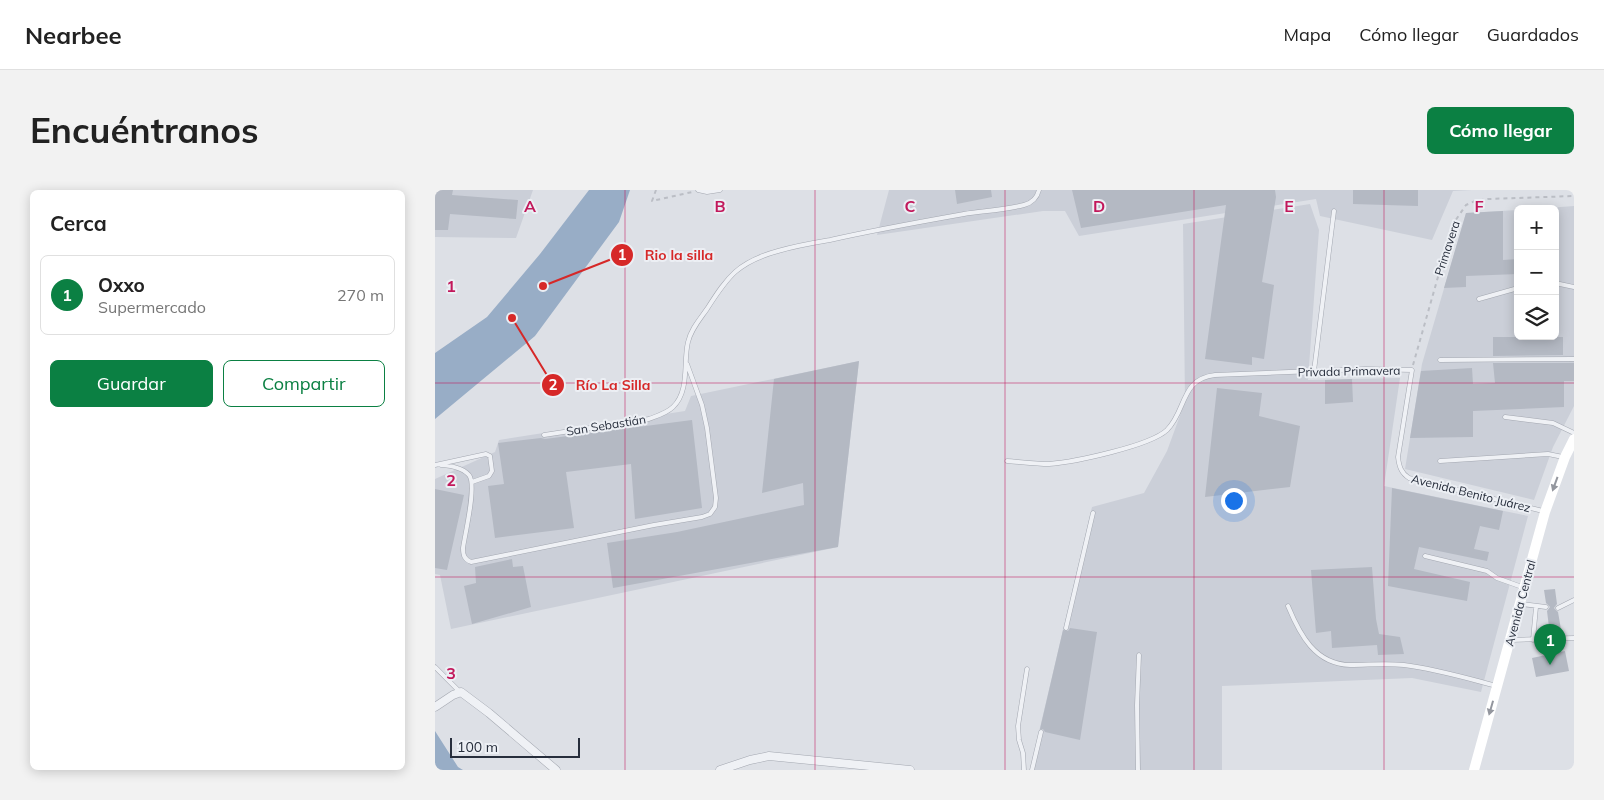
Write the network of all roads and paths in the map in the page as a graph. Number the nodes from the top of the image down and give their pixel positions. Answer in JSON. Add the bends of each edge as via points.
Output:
{"nodes":[{"id":1,"x":656,"y":190,"type":"edge"},
{"id":2,"x":698,"y":190,"type":"edge"},
{"id":3,"x":720,"y":190,"type":"edge"},
{"id":4,"x":1039,"y":190,"type":"edge"},
{"id":5,"x":1574,"y":196,"type":"edge"},
{"id":6,"x":1334,"y":211,"type":"dead end"},
{"id":7,"x":1559,"y":284,"type":"edge"},
{"id":8,"x":1574,"y":287,"type":"edge"},
{"id":9,"x":1514,"y":289,"type":"edge"},
{"id":10,"x":1479,"y":299,"type":"dead end"},
{"id":11,"x":1574,"y":359,"type":"edge"},
{"id":12,"x":1440,"y":360,"type":"dead end"},
{"id":13,"x":687,"y":362,"type":"junction"},
{"id":14,"x":1412,"y":370,"type":"junction"},
{"id":15,"x":1314,"y":371,"type":"junction"},
{"id":16,"x":1505,"y":417,"type":"dead end"},
{"id":17,"x":1574,"y":433,"type":"edge"},
{"id":18,"x":544,"y":435,"type":"dead end"},
{"id":19,"x":1574,"y":439,"type":"edge"},
{"id":20,"x":1565,"y":457,"type":"junction"},
{"id":21,"x":1007,"y":461,"type":"dead end"},
{"id":22,"x":1440,"y":461,"type":"dead end"},
{"id":23,"x":435,"y":465,"type":"edge"},
{"id":24,"x":441,"y":465,"type":"junction"},
{"id":25,"x":1401,"y":469,"type":"joint"},
{"id":26,"x":472,"y":482,"type":"junction"},
{"id":27,"x":1545,"y":512,"type":"junction"},
{"id":28,"x":1093,"y":513,"type":"dead end"},
{"id":29,"x":1425,"y":556,"type":"dead end"},
{"id":30,"x":1524,"y":588,"type":"junction"},
{"id":31,"x":1574,"y":600,"type":"edge"},
{"id":32,"x":1520,"y":604,"type":"junction"},
{"id":33,"x":1288,"y":606,"type":"dead end"},
{"id":34,"x":1536,"y":606,"type":"junction"},
{"id":35,"x":1546,"y":607,"type":"dead end"},
{"id":36,"x":1558,"y":608,"type":"dead end"},
{"id":37,"x":1066,"y":628,"type":"dead end"},
{"id":38,"x":1574,"y":638,"type":"edge"},
{"id":39,"x":1510,"y":640,"type":"junction"},
{"id":40,"x":1533,"y":640,"type":"junction"},
{"id":41,"x":1139,"y":655,"type":"dead end"},
{"id":42,"x":435,"y":667,"type":"edge"},
{"id":43,"x":1027,"y":669,"type":"dead end"},
{"id":44,"x":1497,"y":686,"type":"junction"},
{"id":45,"x":457,"y":694,"type":"junction"},
{"id":46,"x":435,"y":707,"type":"edge"},
{"id":47,"x":1041,"y":732,"type":"dead end"},
{"id":48,"x":556,"y":770,"type":"edge"},
{"id":49,"x":720,"y":770,"type":"edge"},
{"id":50,"x":910,"y":770,"type":"edge"},
{"id":51,"x":1024,"y":770,"type":"edge"},
{"id":52,"x":1032,"y":770,"type":"edge"},
{"id":53,"x":1138,"y":770,"type":"edge"},
{"id":54,"x":1474,"y":770,"type":"edge"}],
"edges":[{"from":1,"to":2,"type":"path","via":[[652,202]]},
{"from":2,"to":3,"type":"lane"},
{"from":4,"to":13,"type":"lane","name":"San Sebastián","via":[[1037,196],[1023,205],[860,233],[751,260],[731,274],[693,329],[688,342]]},
{"from":5,"to":14,"type":"path","name":"Primavera","via":[[1488,199],[1466,205],[1453,224]]},
{"from":6,"to":15,"type":"lane"},
{"from":7,"to":8,"type":"lane"},
{"from":9,"to":10,"type":"lane"},
{"from":11,"to":12,"type":"lane"},
{"from":13,"to":18,"type":"lane","name":"San Sebastián","via":[[679,398],[663,414]]},
{"from":13,"to":26,"type":"lane","via":[[707,428],[716,498],[710,514],[471,562],[463,555],[463,548]]},
{"from":14,"to":15,"type":"lane","name":"Privada Primavera"},
{"from":14,"to":25,"type":"lane","name":"Privada Primavera","via":[[1398,457]]},
{"from":15,"to":21,"type":"lane","name":"Privada Primavera","via":[[1203,377],[1192,385],[1168,429],[1155,439],[1066,462]]},
{"from":16,"to":17,"type":"lane","via":[[1553,423]]},
{"from":19,"to":20,"type":"main road","name":"Avenida Central"},
{"from":20,"to":22,"type":"lane","via":[[1548,454]]},
{"from":20,"to":27,"type":"main road","name":"Avenida Central","one_way":true},
{"from":23,"to":24,"type":"lane"},
{"from":24,"to":26,"type":"lane","via":[[463,470]]},
{"from":24,"to":26,"type":"lane","via":[[479,454],[490,456],[492,471],[489,476]]},
{"from":25,"to":27,"type":"lane","name":"Avenida Benito Juárez","via":[[1409,478]]},
{"from":27,"to":30,"type":"main road","name":"Avenida Central"},
{"from":28,"to":37,"type":"lane"},
{"from":29,"to":30,"type":"lane","via":[[1487,571]]},
{"from":30,"to":32,"type":"main road","name":"Avenida Central"},
{"from":31,"to":36,"type":"lane"},
{"from":32,"to":34,"type":"lane"},
{"from":32,"to":39,"type":"main road","name":"Avenida Central"},
{"from":33,"to":44,"type":"lane","via":[[1303,639],[1313,650],[1339,664],[1392,663]]},
{"from":34,"to":35,"type":"lane"},
{"from":34,"to":40,"type":"lane"},
{"from":38,"to":40,"type":"lane"},
{"from":39,"to":40,"type":"lane"},
{"from":39,"to":44,"type":"main road","name":"Avenida Central"},
{"from":41,"to":53,"type":"lane"},
{"from":42,"to":45,"type":"lane"},
{"from":43,"to":51,"type":"lane","via":[[1018,726]]},
{"from":44,"to":54,"type":"main road","name":"Avenida Central","one_way":true},
{"from":45,"to":46,"type":"street"},
{"from":45,"to":48,"type":"street","via":[[489,713]]},
{"from":47,"to":52,"type":"lane"},
{"from":49,"to":50,"type":"street","via":[[769,756]]}]}
